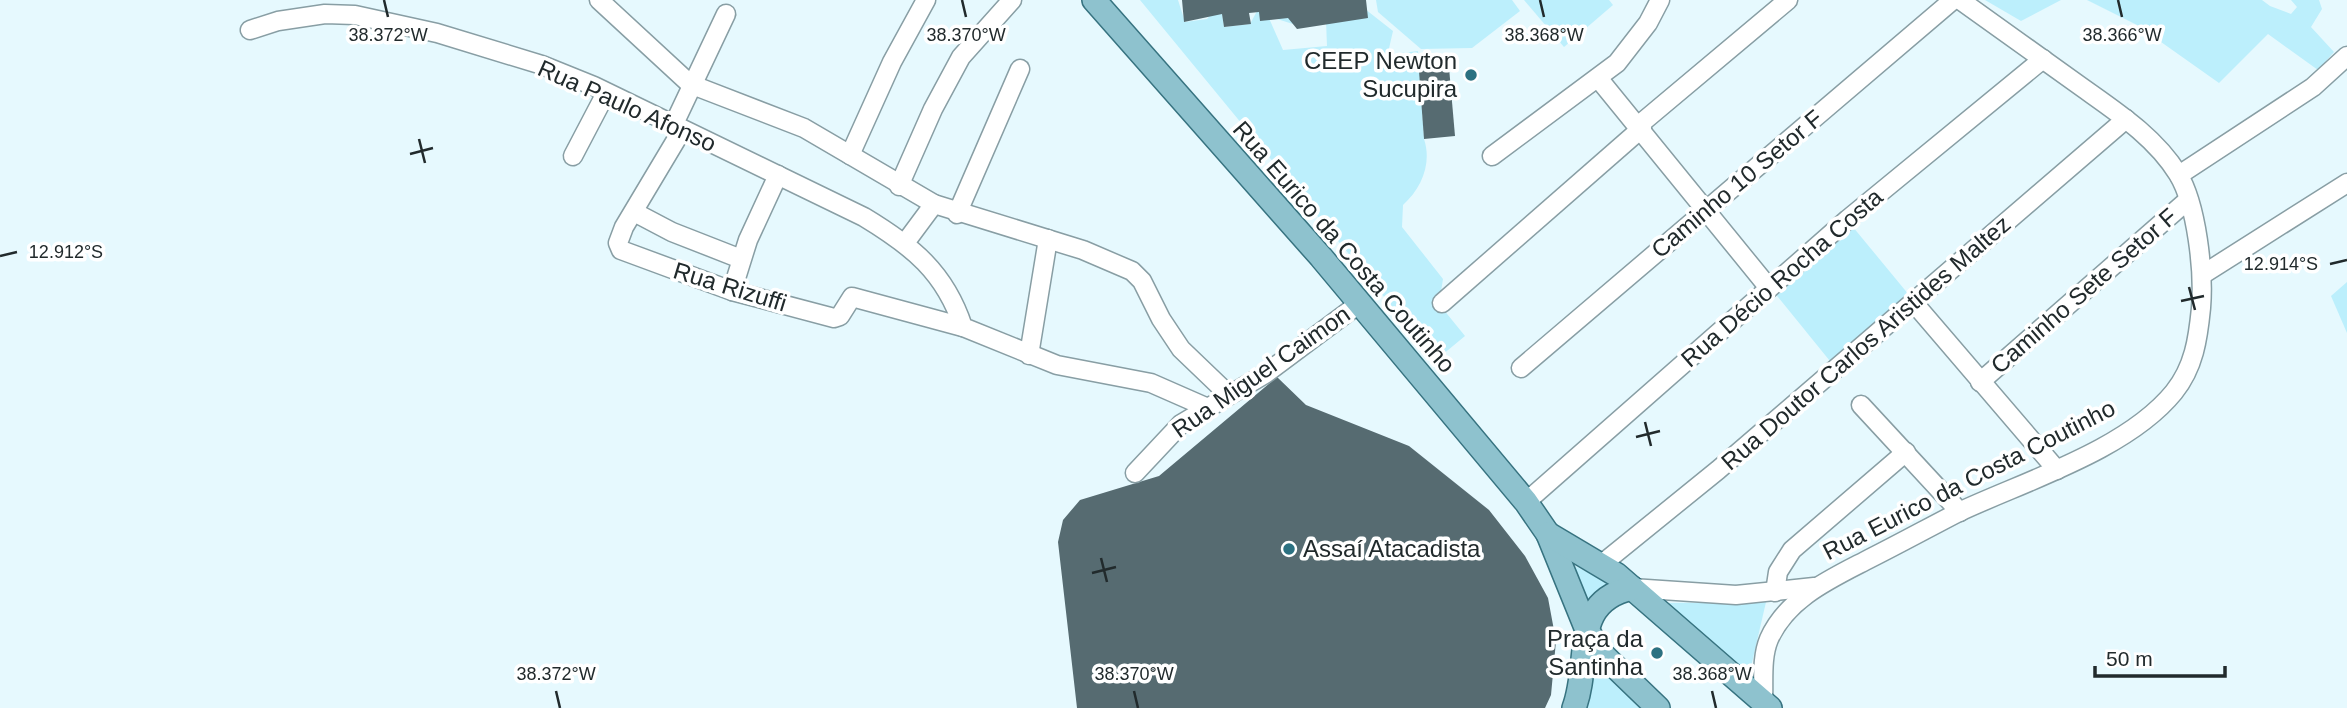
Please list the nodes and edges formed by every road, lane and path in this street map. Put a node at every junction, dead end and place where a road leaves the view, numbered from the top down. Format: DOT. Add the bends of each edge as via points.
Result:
graph roads {
  1 [pos="599,0"];
  2 [pos="926,0"];
  3 [pos="1012,0"];
  4 [pos="1094,0"];
  5 [pos="1660,0"];
  6 [pos="1788,0"];
  7 [pos="1953,0"];
  8 [pos="1960,0"];
  9 [pos="726,14"];
  10 [pos="250,30"];
  11 [pos="2347,56"];
  12 [pos="2042,59"];
  13 [pos="1020,69"];
  14 [pos="1598,78"];
  15 [pos="690,84"];
  16 [pos="606,93"];
  17 [pos="2126,119"];
  18 [pos="1640,126"];
  19 [pos="678,128"];
  20 [pos="850,155"];
  21 [pos="573,156"];
  22 [pos="1492,156"];
  23 [pos="778,175"];
  24 [pos="2179,176"];
  25 [pos="2347,183"];
  26 [pos="899,186"];
  27 [pos="2188,200"];
  28 [pos="934,204"];
  29 [pos="1705,210"];
  30 [pos="634,212"];
  31 [pos="957,214"];
  32 [pos="1048,239"];
  33 [pos="905,243"];
  34 [pos="741,258"];
  35 [pos="2202,275"];
  36 [pos="1769,288"];
  37 [pos="732,292"];
  38 [pos="1360,303"];
  39 [pos="1443,303"];
  40 [pos="1914,303"];
  41 [pos="963,327"];
  42 [pos="1029,355"];
  43 [pos="1521,368"];
  44 [pos="1980,382"];
  45 [pos="1229,395"];
  46 [pos="1861,405"];
  47 [pos="1208,408"];
  48 [pos="1906,452"];
  49 [pos="2057,470"];
  50 [pos="1135,473"];
  51 [pos="1526,502"];
  52 [pos="1960,512"];
  53 [pos="1548,534"];
  54 [pos="1602,564"];
  55 [pos="1814,587"];
  56 [pos="1632,588"];
  57 [pos="1775,592"];
  58 [pos="1587,630"];
  59 [pos="1764,706"];
  60 [pos="1574,708"];
  61 [pos="1658,708"];
  1 -- 15 [label="street"];
  2 -- 20 [label="street"];
  3 -- 26 [label="street" via="961,57"];
  4 -- 38 [label="main road, Rua Eurico da Costa Coutinho"];
  5 -- 14 [label="street" via="1618,63"];
  6 -- 18 [label="street"];
  7 -- 29 [label="street, Caminho 10 Setor F"];
  8 -- 12 [label="street, Rua Eurico da Costa Coutinho"];
  9 -- 15 [label="street, Rua Rizuffi"];
  10 -- 16 [label="street, Rua Paulo Afonso" via="305,16 355,15 437,33 550,68"];
  11 -- 24 [label="street" via="2313,87"];
  12 -- 17 [label="street, Rua Eurico da Costa Coutinho"];
  12 -- 36 [label="street, Rua Décio Rocha Costa"];
  13 -- 31 [label="street"];
  14 -- 18 [label="street"];
  14 -- 22 [label="street"];
  15 -- 19 [label="street, Rua Rizuffi"];
  15 -- 20 [label="street" via="804,128"];
  16 -- 19 [label="street, Rua Paulo Afonso"];
  16 -- 21 [label="street"];
  17 -- 24 [label="street, Rua Eurico da Costa Coutinho"];
  17 -- 40 [label="street, Rua Doutor Carlos Aristides Maltez"];
  18 -- 29 [label="street"];
  18 -- 39 [label="street"];
  19 -- 23 [label="street, Rua Paulo Afonso"];
  19 -- 30 [label="street, Rua Rizuffi"];
  20 -- 26 [label="street"];
  23 -- 33 [label="street, Rua Paulo Afonso" via="864,217"];
  23 -- 34 [label="street"];
  24 -- 27 [label="street, Rua Eurico da Costa Coutinho"];
  25 -- 35 [label="street"];
  26 -- 28 [label="street"];
  27 -- 35 [label="street, Rua Eurico da Costa Coutinho"];
  27 -- 44 [label="street, Caminho Sete Setor F"];
  28 -- 31 [label="street"];
  28 -- 33 [label="street"];
  29 -- 36 [label="street"];
  29 -- 43 [label="street, Caminho 10 Setor F"];
  30 -- 34 [label="street"];
  30 -- 37 [label="street, Rua Rizuffi" via="619,239 621,250"];
  31 -- 32 [label="street"];
  32 -- 42 [label="street"];
  32 -- 45 [label="street" via="1132,271 1181,349"];
  33 -- 41 [label="street, Rua Paulo Afonso" via="947,287"];
  34 -- 37 [label="street"];
  35 -- 49 [label="street, Rua Eurico da Costa Coutinho" via="2198,340 2174,392 2145,421"];
  36 -- 51 [label="street, Rua Décio Rocha Costa"];
  37 -- 41 [label="street, Rua Rizuffi" via="834,318 850,298 857,298"];
  38 -- 45 [label="street, Rua Miguel Caimon" via="1265,374"];
  38 -- 51 [label="main road, Rua Eurico da Costa Coutinho"];
  40 -- 44 [label="street"];
  40 -- 54 [label="street, Rua Doutor Carlos Aristides Maltez"];
  41 -- 42 [label="street"];
  42 -- 47 [label="street" via="1151,383"];
  44 -- 49 [label="street"];
  45 -- 47 [label="street, Rua Miguel Caimon"];
  46 -- 48 [label="street"];
  47 -- 50 [label="street, Rua Miguel Caimon" via="1168,434"];
  48 -- 52 [label="street"];
  48 -- 57 [label="street" via="1792,551 1778,572"];
  49 -- 52 [label="street, Rua Eurico da Costa Coutinho"];
  51 -- 53 [label="main road, Rua Eurico da Costa Coutinho"];
  52 -- 55 [label="street, Rua Eurico da Costa Coutinho"];
  53 -- 54 [label="main road, Rua Eurico da Costa Coutinho"];
  53 -- 58 [label="main road, Rua Eurico da Costa Coutinho"];
  54 -- 56 [label="main road, Rua Eurico da Costa Coutinho"];
  55 -- 57 [label="street, Rua Eurico da Costa Coutinho"];
  55 -- 59 [label="street, Rua Eurico da Costa Coutinho" via="1780,620 1769,640 1764,659"];
  56 -- 57 [label="street, Rua Eurico da Costa Coutinho" via="1736,595"];
  56 -- 58 [label="main road" via="1602,600 1592,612"];
  56 -- 59 [label="main road"];
  58 -- 60 [label="main road"];
  58 -- 61 [label="main road, Rua Eurico da Costa Coutinho" via="1602,654"];
}
